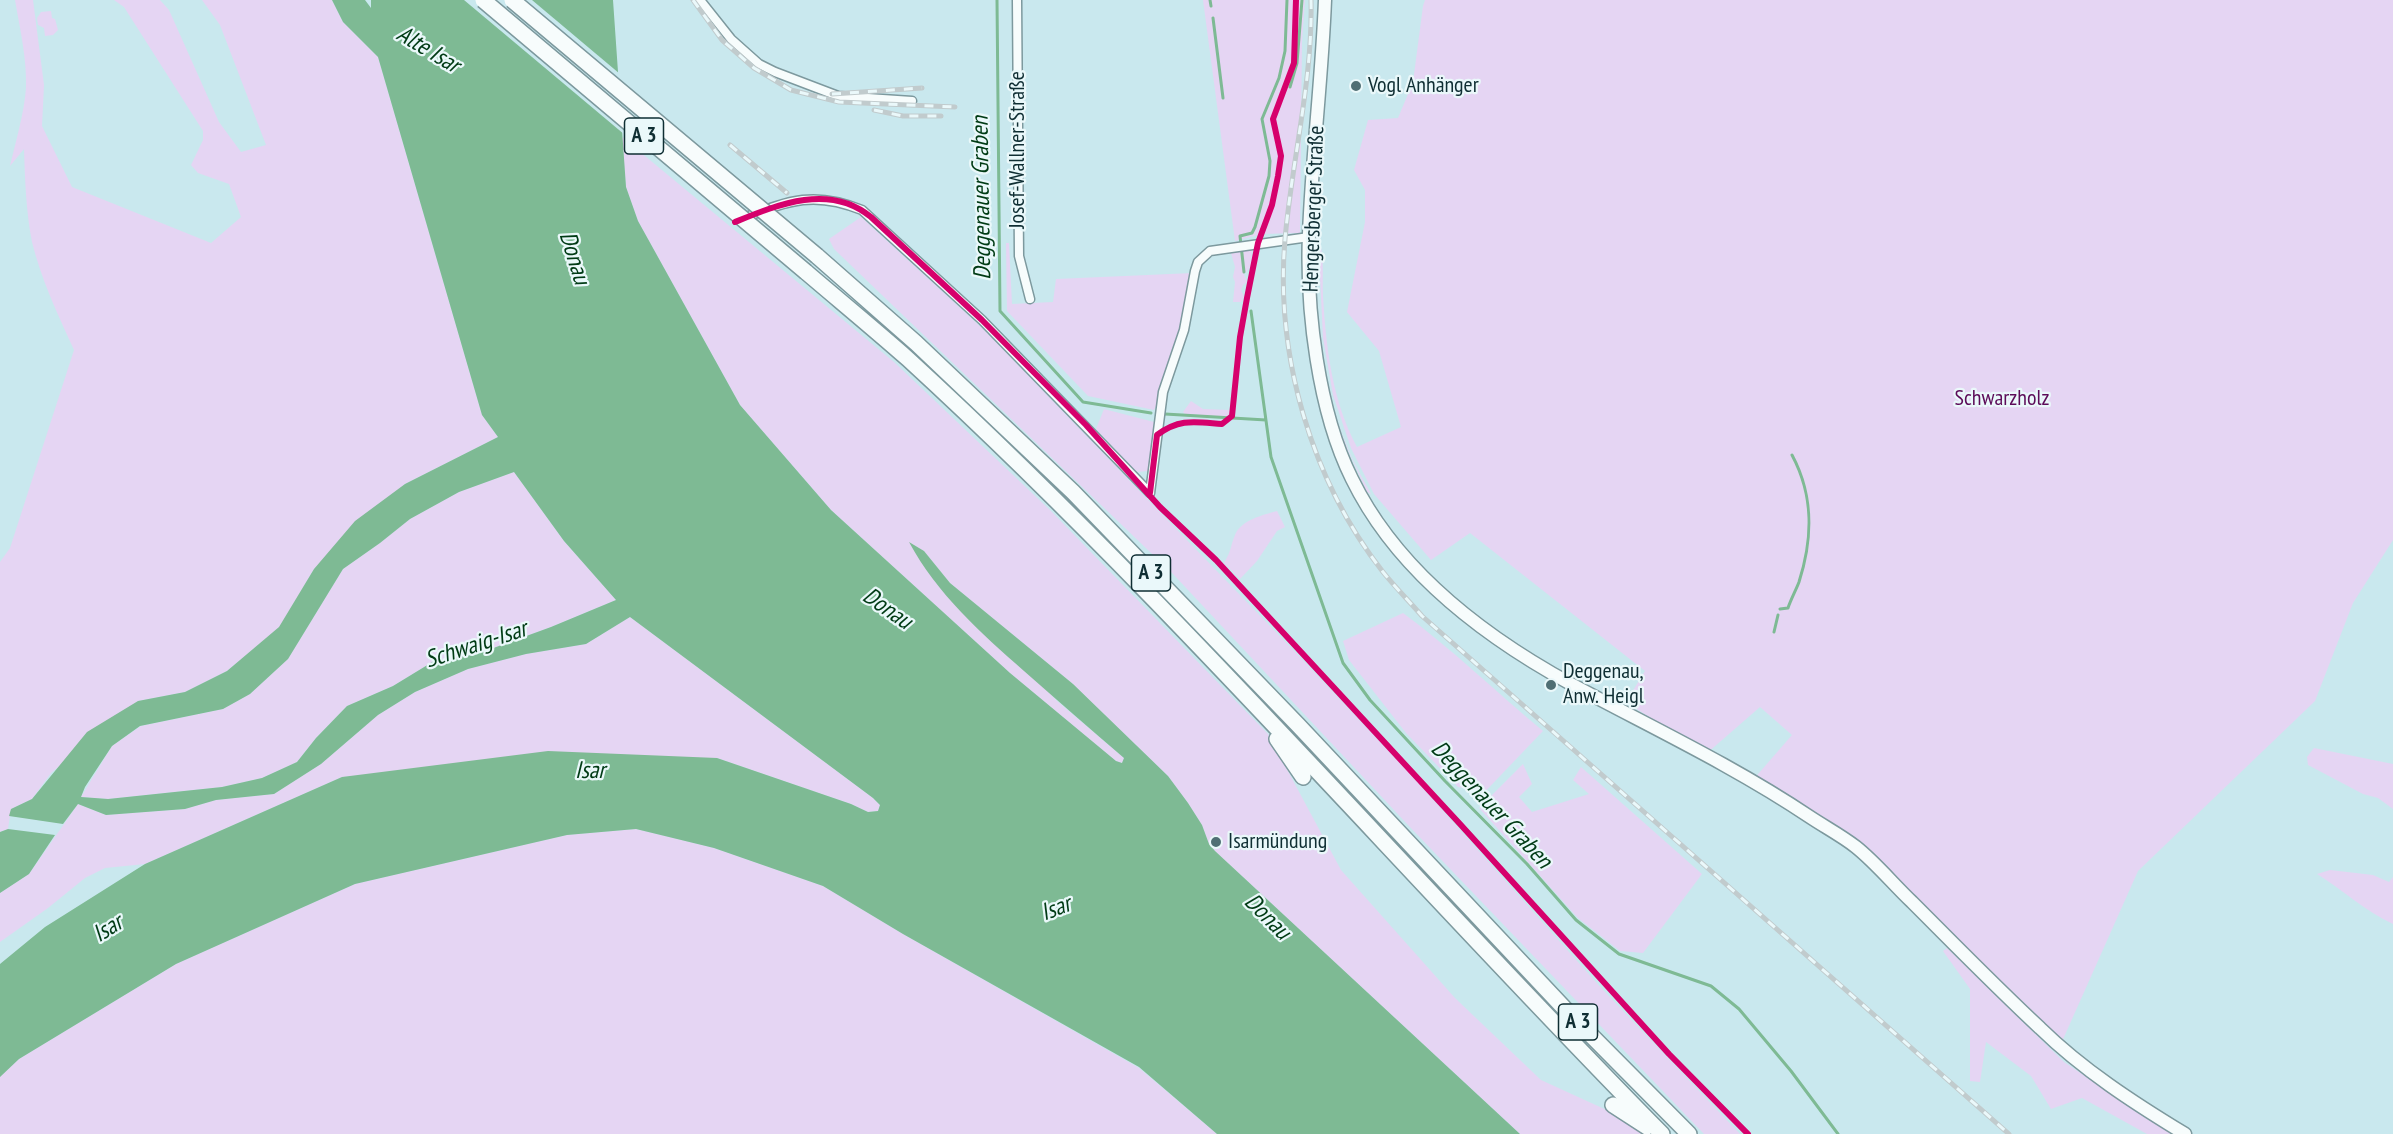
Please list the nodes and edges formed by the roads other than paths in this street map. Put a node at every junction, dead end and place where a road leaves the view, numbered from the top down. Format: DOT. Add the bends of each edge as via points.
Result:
graph roads {
  1 [pos="483,0"];
  2 [pos="512,0"];
  3 [pos="700,0"];
  4 [pos="1017,0"];
  5 [pos="1325,0"];
  6 [pos="912,101"];
  7 [pos="735,222"];
  8 [pos="1309,237"];
  9 [pos="1030,299"];
  10 [pos="1274,725"];
  11 [pos="1303,777"];
  12 [pos="1613,1105"];
  13 [pos="1662,1133"];
  14 [pos="1689,1134"];
  15 [pos="2185,1134"];
  1 -- 10 [label="highway, A 3, bridge" via="907,358 1061,506"];
  2 -- 14 [label="highway, A 3, bridge" via="817,255 1073,492"];
  3 -- 6 [label="street" via="731,39 759,64 775,72 838,96"];
  4 -- 9 [label="street, Josef-Wallner-Straße" via="1019,256"];
  5 -- 8 [label="main road, Hengersberger Straße"];
  7 -- 8 [label="street" via="802,199 841,201 862,210 982,320 1150,493 1163,392 1178,351 1198,262 1210,251"];
  8 -- 15 [label="main road, Hengersberger Straße" via="1313,337 1332,425 1351,477 1373,516 1418,571 1462,613 1518,653 1752,781 1856,847 2067,1053"];
  10 -- 11 [label="highway" via="1278,741"];
  10 -- 13 [label="highway, A 3"];
  12 -- 13 [label="highway"];
}
